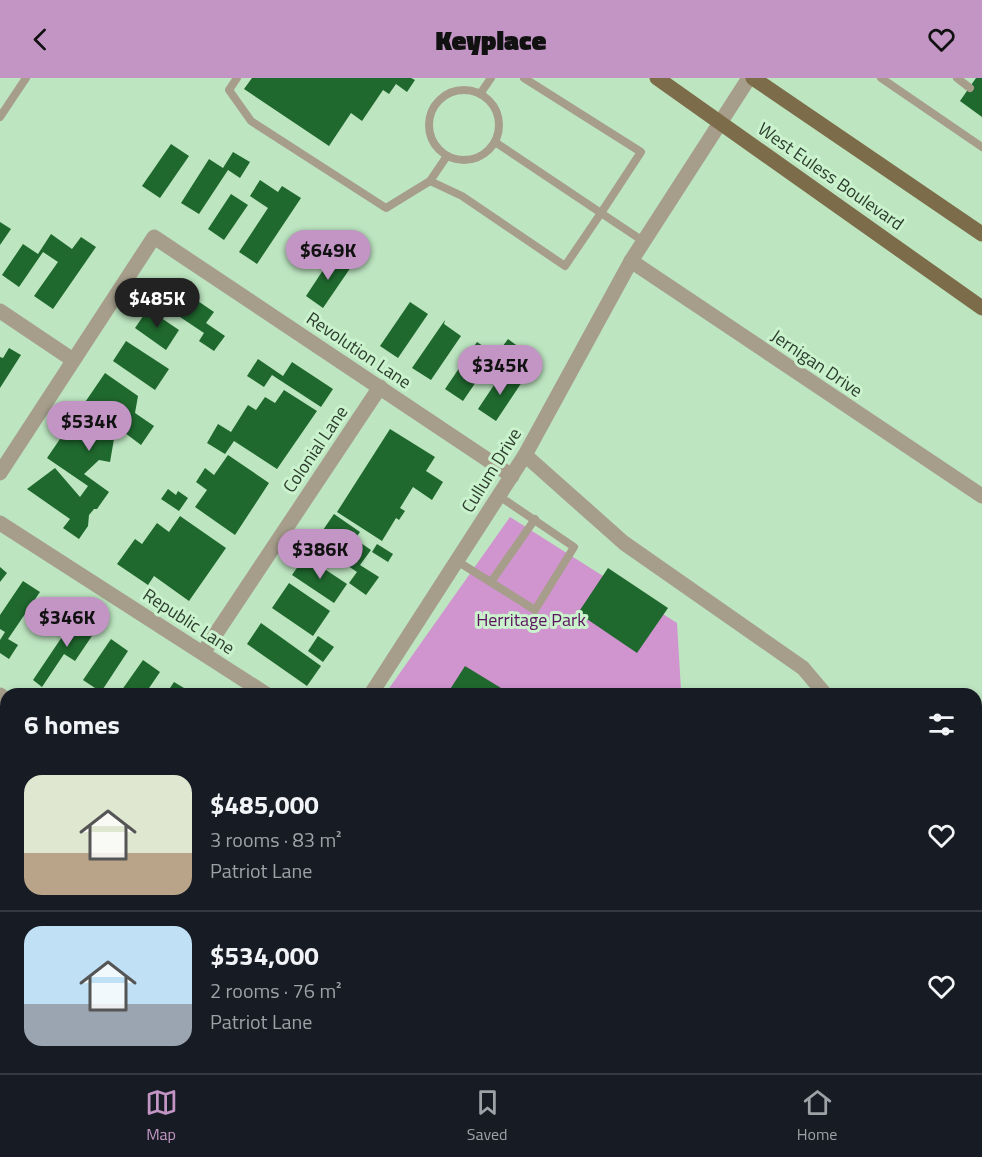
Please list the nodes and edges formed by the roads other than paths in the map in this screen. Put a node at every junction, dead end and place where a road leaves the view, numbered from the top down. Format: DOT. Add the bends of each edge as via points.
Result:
graph roads {
  1 [pos="26,78"];
  2 [pos="237,78"];
  3 [pos="491,78"];
  4 [pos="524,78"];
  5 [pos="657,78"];
  6 [pos="751,78"];
  7 [pos="881,78"];
  8 [pos="957,78"];
  9 [pos="970,88"];
  10 [pos="480,94"];
  11 [pos="0,117"];
  12 [pos="719,121"];
  13 [pos="495,142"];
  14 [pos="982,147"];
  15 [pos="447,156"];
  16 [pos="430,181"];
  17 [pos="601,213"];
  18 [pos="982,234"];
  19 [pos="643,241"];
  20 [pos="631,261"];
  21 [pos="982,308"];
  22 [pos="0,311"];
  23 [pos="73,360"];
  24 [pos="380,387"];
  25 [pos="525,455"];
  26 [pos="0,473"];
  27 [pos="512,476"];
  28 [pos="499,496"];
  29 [pos="982,496"];
  30 [pos="535,519"];
  31 [pos="0,523"];
  32 [pos="457,561"];
  33 [pos="491,582"];
  34 [pos="203,653"];
  35 [pos="257,688"];
  36 [pos="375,688"];
  37 [pos="820,688"];
  1 -- 11 [label="lane"];
  2 -- 16 [label="lane" via="229,90 251,121 386,208"];
  3 -- 10 [label="lane"];
  4 -- 17 [label="lane" via="640,152"];
  5 -- 12 [label="main road, West Euless Boulevard"];
  6 -- 12 [label="street, Cullum Drive"];
  6 -- 18 [label="main road, West Euless Boulevard"];
  7 -- 14 [label="lane"];
  8 -- 9 [label="lane"];
  10 -- 13 [label="lane" via="489,101 499,120"];
  10 -- 15 [label="lane" via="456,91 445,95 430,114 431,138"];
  12 -- 19 [label="street, Cullum Drive"];
  12 -- 21 [label="main road, West Euless Boulevard"];
  13 -- 15 [label="lane" via="479,157 457,160"];
  13 -- 17 [label="lane"];
  15 -- 16 [label="lane"];
  16 -- 17 [label="lane" via="462,196 565,266"];
  17 -- 19 [label="lane"];
  19 -- 20 [label="street, Cullum Drive"];
  20 -- 25 [label="street, Cullum Drive"];
  20 -- 29 [label="street, Jernigan Drive"];
  22 -- 23 [label="street"];
  23 -- 24 [label="street, Revolution Lane" via="154,237"];
  23 -- 26 [label="street"];
  24 -- 27 [label="street, Revolution Lane"];
  24 -- 34 [label="street, Colonial Lane"];
  25 -- 27 [label="street, Cullum Drive"];
  25 -- 37 [label="street" via="624,543 803,668"];
  27 -- 28 [label="street, Cullum Drive"];
  28 -- 30 [label="lane"];
  28 -- 32 [label="street, Cullum Drive"];
  30 -- 33 [label="lane"];
  30 -- 33 [label="lane" via="574,547 535,610"];
  31 -- 34 [label="street, Republic Lane"];
  32 -- 33 [label="lane"];
  32 -- 36 [label="street, Cullum Drive"];
  34 -- 35 [label="street, Republic Lane"];
}
